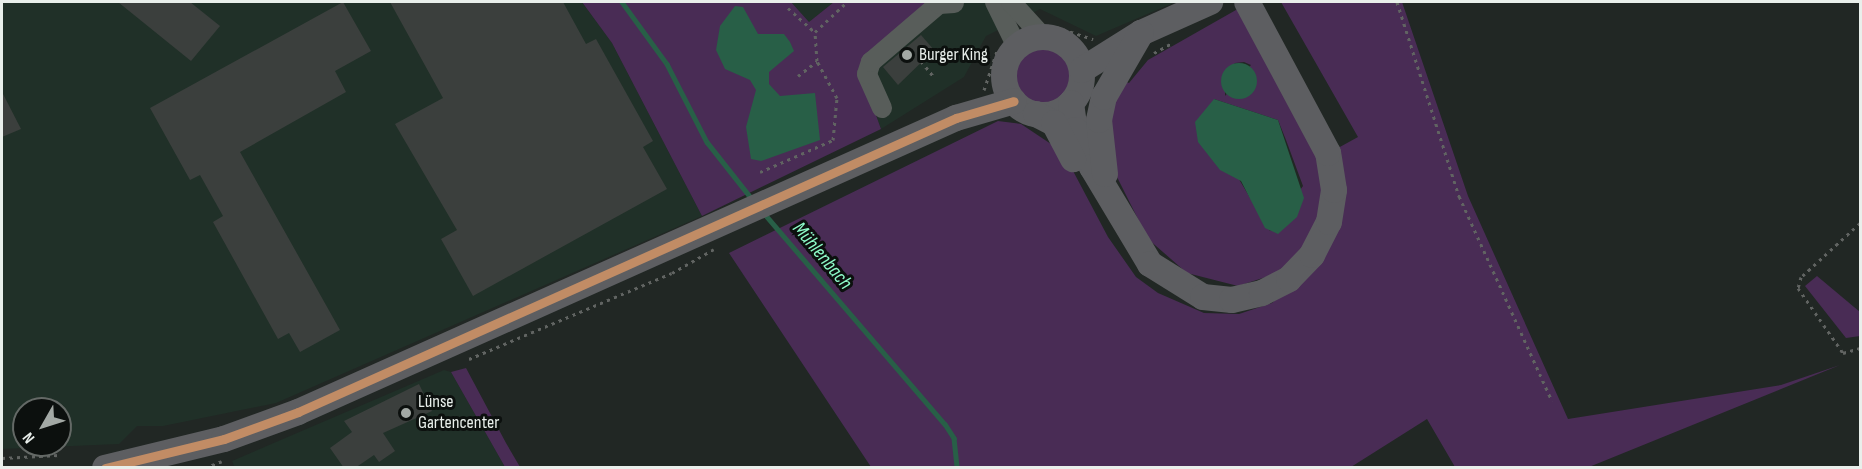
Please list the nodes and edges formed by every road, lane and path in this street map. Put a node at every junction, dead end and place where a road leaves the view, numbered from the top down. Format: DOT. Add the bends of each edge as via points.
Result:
graph roads {
  1 [pos="847,2"];
  2 [pos="995,2"];
  3 [pos="1011,2"];
  4 [pos="1246,2"];
  5 [pos="1397,2"];
  6 [pos="954,3"];
  7 [pos="1208,3"];
  8 [pos="788,9"];
  9 [pos="815,32"];
  10 [pos="1141,33"];
  11 [pos="1043,37"];
  12 [pos="1182,37"];
  13 [pos="1017,47"];
  14 [pos="1147,57"];
  15 [pos="1077,60"];
  16 [pos="817,61"];
  17 [pos="921,61"];
  18 [pos="798,76"];
  19 [pos="933,76"];
  20 [pos="1004,77"];
  21 [pos="1014,102"];
  22 [pos="1071,103"];
  23 [pos="882,108"];
  24 [pos="1036,114"];
  25 [pos="956,118"];
  26 [pos="760,172"];
  27 [pos="1121,223"];
  28 [pos="1860,223"];
  29 [pos="1263,306"];
  30 [pos="1860,348"];
  31 [pos="1552,401"];
  32 [pos="21,457"];
  33 [pos="2,458"];
  34 [pos="105,468"];
  1 -- 9 [label="path"];
  2 -- 13 [label="street"];
  3 -- 11 [label="street" via="1029,27"];
  4 -- 27 [label="main road" via="1328,153 1334,190 1329,222 1312,255 1289,279 1262,293 1232,300 1203,297 1150,264"];
  5 -- 31 [label="path" via="1460,196"];
  6 -- 23 [label="street" via="939,4 871,62 867,74"];
  7 -- 10 [label="main road"];
  8 -- 9 [label="path"];
  9 -- 16 [label="path"];
  10 -- 15 [label="main road"];
  10 -- 27 [label="main road" via="1104,97 1099,120 1101,161"];
  11 -- 13 [label="main road"];
  11 -- 15 [label="main road"];
  12 -- 14 [label="path"];
  13 -- 20 [label="main road"];
  15 -- 22 [label="main road"];
  16 -- 18 [label="path"];
  16 -- 26 [label="path" via="837,98 833,140"];
  17 -- 19 [label="path"];
  20 -- 21 [label="main road"];
  20 -- 25 [label="main road"];
  21 -- 24 [label="main road"];
  21 -- 25 [label="main road"];
  22 -- 24 [label="main road" via="1059,111"];
  22 -- 27 [label="main road" via="1075,130"];
  24 -- 29 [label="main road" via="1054,123 1114,239 1155,287 1206,308"];
  25 -- 34 [label="main road" via="298,412 224,438"];
  28 -- 30 [label="path" via="1801,277 1798,288 1843,353"];
  32 -- 33 [label="path"];
}
